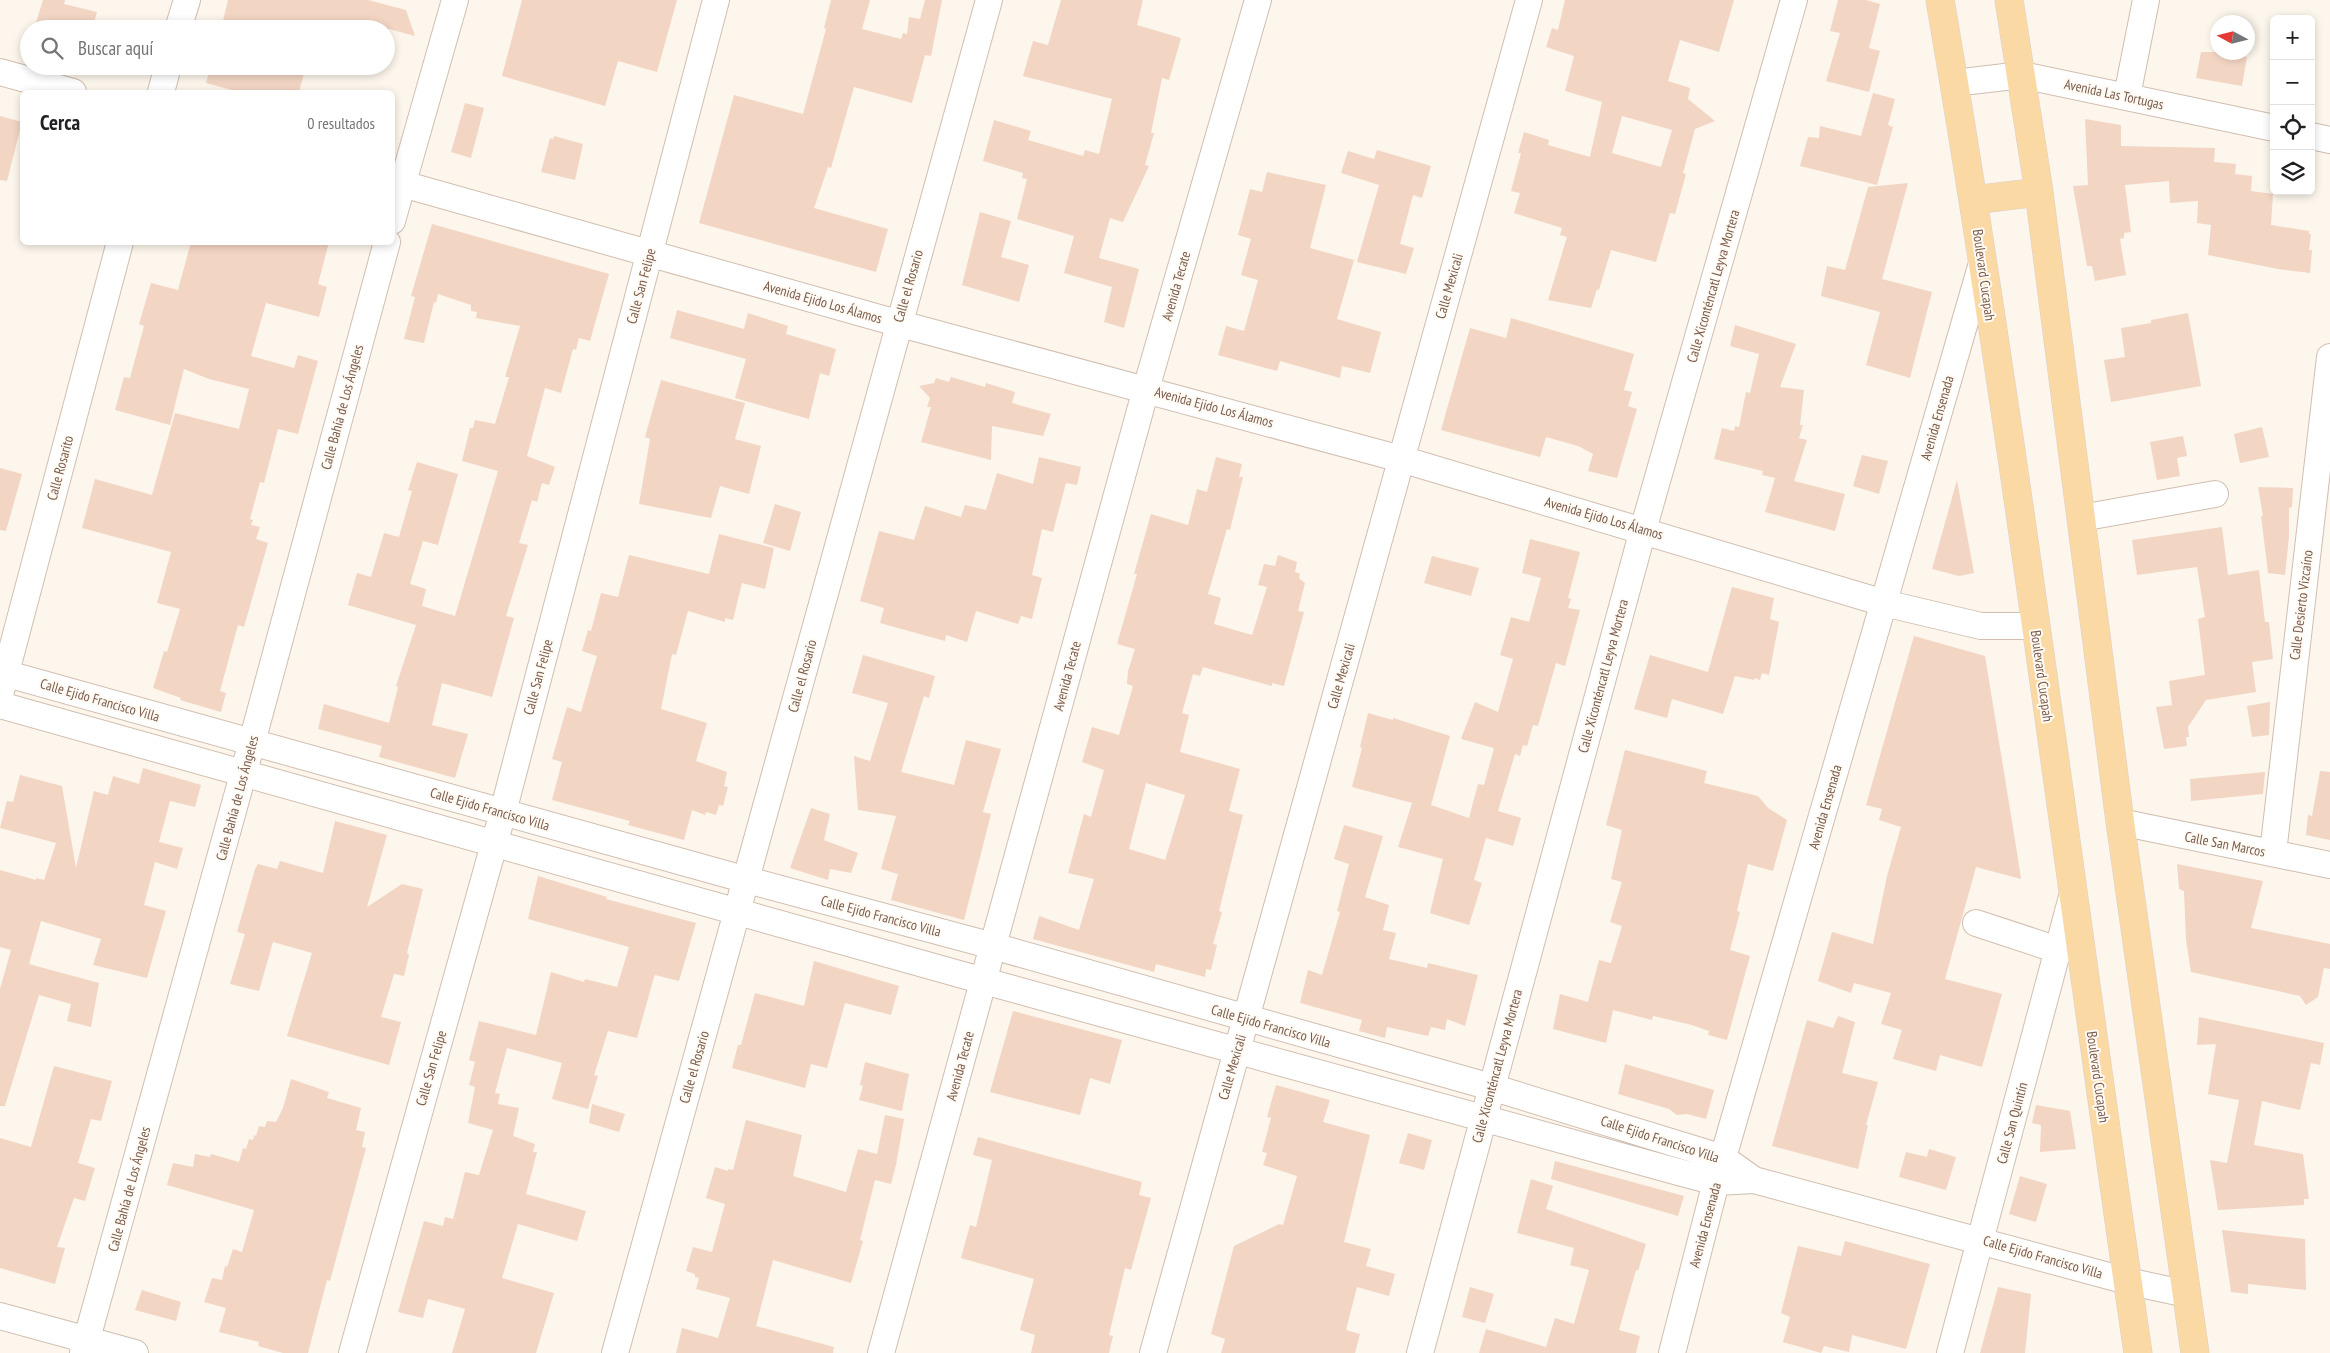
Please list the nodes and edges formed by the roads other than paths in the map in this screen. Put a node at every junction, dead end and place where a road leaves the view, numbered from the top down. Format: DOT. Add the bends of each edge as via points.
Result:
graph roads {
  1 [pos="186,0"];
  2 [pos="455,0"];
  3 [pos="716,0"];
  4 [pos="989,0"];
  5 [pos="1258,0"];
  6 [pos="1529,0"];
  7 [pos="1794,0"];
  8 [pos="1940,0"];
  9 [pos="2009,0"];
  10 [pos="2146,0"];
  11 [pos="180,20"];
  12 [pos="0,72"];
  13 [pos="166,75"];
  14 [pos="2022,75"];
  15 [pos="1954,83"];
  16 [pos="66,90"];
  17 [pos="162,90"];
  18 [pos="2127,96"];
  19 [pos="2270,127"];
  20 [pos="2315,137"];
  21 [pos="2330,140"];
  22 [pos="398,183"];
  23 [pos="2039,192"];
  24 [pos="1973,200"];
  25 [pos="395,202"];
  26 [pos="119,245"];
  27 [pos="386,245"];
  28 [pos="649,253"];
  29 [pos="1982,263"];
  30 [pos="897,323"];
  31 [pos="2330,357"];
  32 [pos="1146,389"];
  33 [pos="1401,459"];
  34 [pos="2215,494"];
  35 [pos="2081,518"];
  36 [pos="1643,530"];
  37 [pos="1884,603"];
  38 [pos="2035,626"];
  39 [pos="2,679"];
  40 [pos="0,705"];
  41 [pos="252,742"];
  42 [pos="244,773"];
  43 [pos="503,812"];
  44 [pos="2120,822"];
  45 [pos="494,843"];
  46 [pos="2273,853"];
  47 [pos="2330,865"];
  48 [pos="747,880"];
  49 [pos="2073,892"];
  50 [pos="738,911"];
  51 [pos="1976,923"];
  52 [pos="993,946"];
  53 [pos="2058,950"];
  54 [pos="984,981"];
  55 [pos="1245,1019"];
  56 [pos="1237,1050"];
  57 [pos="1491,1088"];
  58 [pos="1482,1119"];
  59 [pos="1719,1170"];
  60 [pos="1981,1240"];
  61 [pos="2127,1281"];
  62 [pos="2187,1294"];
  63 [pos="0,1316"];
  64 [pos="85,1346"];
  65 [pos="135,1353"];
  66 [pos="352,1353"];
  67 [pos="615,1353"];
  68 [pos="881,1353"];
  69 [pos="1152,1353"];
  70 [pos="1420,1353"];
  71 [pos="1672,1353"];
  72 [pos="1950,1353"];
  73 [pos="2138,1353"];
  74 [pos="2195,1353"];
  1 -- 11 [label="street"];
  2 -- 22 [label="street"];
  3 -- 28 [label="street, Calle San Felipe"];
  4 -- 30 [label="street, Calle el Rosario"];
  5 -- 32 [label="street, Avenida Tecate"];
  6 -- 33 [label="street, Calle Mexicali"];
  7 -- 36 [label="street, Calle Xiconténcatl Leyva Mortera"];
  8 -- 15 [label="main road, Boulevard Cucapah"];
  9 -- 14 [label="main road"];
  10 -- 18 [label="street"];
  12 -- 16 [label="street"];
  13 -- 17 [label="street"];
  14 -- 15 [label="street, Avenida Las Tortugas"];
  14 -- 18 [label="street, Avenida Las Tortugas"];
  14 -- 23 [label="main road"];
  15 -- 24 [label="main road, Boulevard Cucapah"];
  18 -- 19 [label="street, Avenida Las Tortugas"];
  20 -- 21 [label="street"];
  22 -- 25 [label="street"];
  22 -- 28 [label="street, Avenida Ejido Los Álamos"];
  23 -- 24 [label="main road"];
  23 -- 35 [label="main road"];
  24 -- 29 [label="main road, Boulevard Cucapah"];
  26 -- 39 [label="street, Calle Rosarito"];
  27 -- 41 [label="street, Calle Bahía de Los Ángeles"];
  28 -- 30 [label="street, Avenida Ejido Los Álamos"];
  28 -- 43 [label="street, Calle San Felipe"];
  29 -- 37 [label="street, Avenida Ensenada"];
  29 -- 38 [label="main road, Boulevard Cucapah"];
  30 -- 32 [label="street, Avenida Ejido Los Álamos"];
  30 -- 48 [label="street, Calle el Rosario"];
  31 -- 46 [label="street, Calle Desierto Vizcaíno"];
  32 -- 33 [label="street, Avenida Ejido Los Álamos"];
  32 -- 52 [label="street, Avenida Tecate"];
  33 -- 36 [label="street, Avenida Ejido Los Álamos"];
  33 -- 55 [label="street, Calle Mexicali"];
  34 -- 35 [label="street"];
  35 -- 44 [label="main road"];
  36 -- 37 [label="street, Avenida Ejido Los Álamos"];
  36 -- 57 [label="street, Calle Xiconténcatl Leyva Mortera"];
  37 -- 38 [label="street, Avenida Ejido Los Álamos" via="1980,626"];
  37 -- 59 [label="street, Avenida Ensenada"];
  38 -- 49 [label="main road, Boulevard Cucapah"];
  39 -- 41 [label="street, Calle Ejido Francisco Villa"];
  40 -- 42 [label="street, Calle Ejido Francisco Villa"];
  41 -- 42 [label="street, Calle Bahía de Los Ángeles"];
  41 -- 43 [label="street, Calle Ejido Francisco Villa"];
  42 -- 45 [label="street, Calle Ejido Francisco Villa"];
  42 -- 64 [label="street, Calle Bahía de Los Ángeles"];
  43 -- 45 [label="street, Calle San Felipe"];
  43 -- 48 [label="street, Calle Ejido Francisco Villa"];
  44 -- 46 [label="street, Calle San Marcos"];
  44 -- 62 [label="main road"];
  45 -- 50 [label="street, Calle Ejido Francisco Villa"];
  45 -- 66 [label="street, Calle San Felipe"];
  46 -- 47 [label="street, Calle San Marcos"];
  48 -- 50 [label="street, Calle el Rosario"];
  48 -- 52 [label="street, Calle Ejido Francisco Villa"];
  49 -- 53 [label="street, Calle San Quintín"];
  49 -- 61 [label="main road, Boulevard Cucapah"];
  50 -- 54 [label="street, Calle Ejido Francisco Villa"];
  50 -- 67 [label="street, Calle el Rosario"];
  51 -- 53 [label="street"];
  52 -- 54 [label="street, Avenida Tecate"];
  52 -- 55 [label="street, Calle Ejido Francisco Villa"];
  53 -- 60 [label="street, Calle San Quintín"];
  54 -- 56 [label="street, Calle Ejido Francisco Villa"];
  54 -- 68 [label="street, Avenida Tecate"];
  55 -- 56 [label="street, Calle Mexicali"];
  55 -- 57 [label="street, Calle Ejido Francisco Villa"];
  56 -- 58 [label="street, Calle Ejido Francisco Villa"];
  56 -- 69 [label="street, Calle Mexicali"];
  57 -- 58 [label="street, Calle Xiconténcatl Leyva Mortera"];
  57 -- 59 [label="street, Calle Ejido Francisco Villa"];
  58 -- 59 [label="street, Calle Ejido Francisco Villa"];
  58 -- 70 [label="street, Calle Xiconténcatl Leyva Mortera"];
  59 -- 60 [label="street, Calle Ejido Francisco Villa"];
  59 -- 71 [label="street, Avenida Ensenada"];
  60 -- 61 [label="street, Calle Ejido Francisco Villa"];
  60 -- 72 [label="street, Calle San Quintín"];
  61 -- 62 [label="street, Calle Ejido Francisco Villa"];
  61 -- 73 [label="main road, Boulevard Cucapah"];
  62 -- 74 [label="main road"];
  63 -- 64 [label="street"];
  64 -- 65 [label="street"];
}
